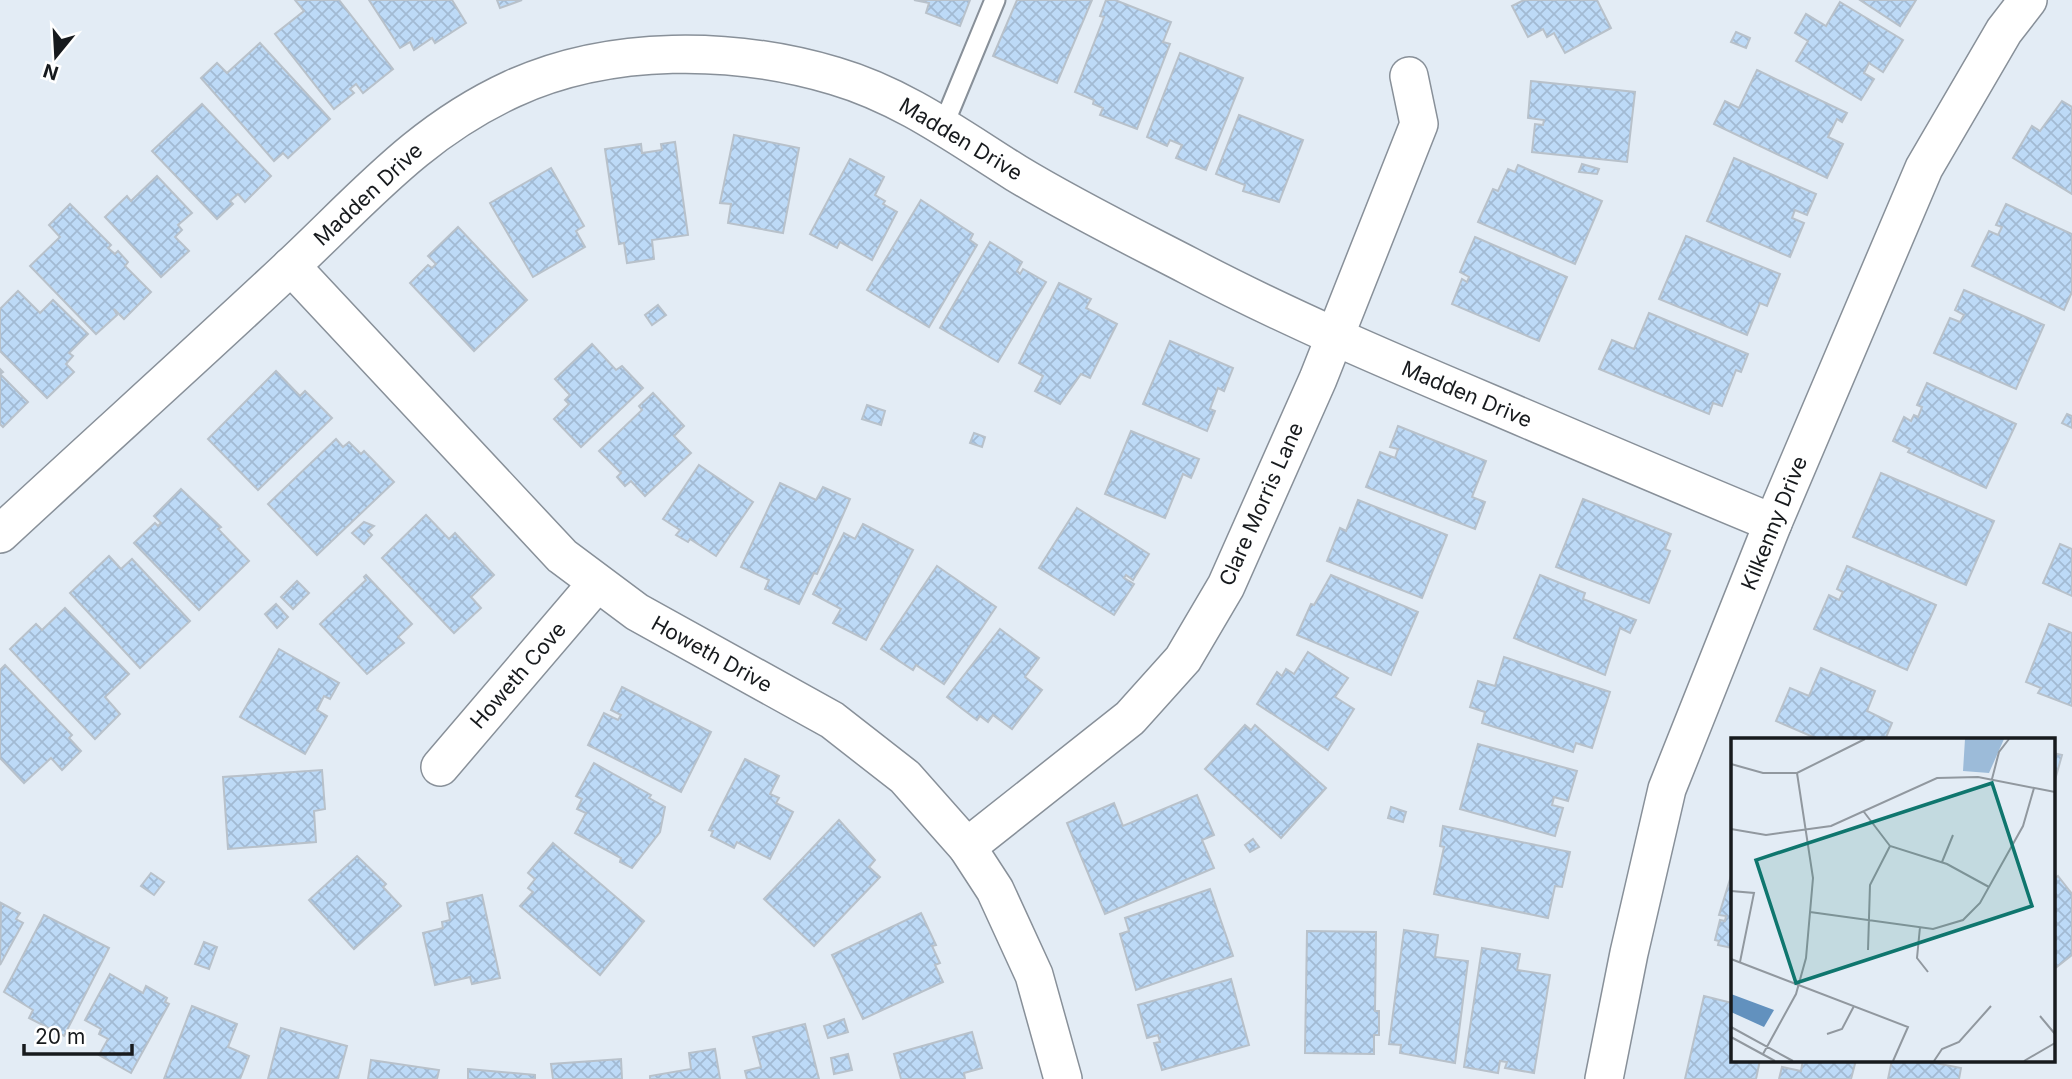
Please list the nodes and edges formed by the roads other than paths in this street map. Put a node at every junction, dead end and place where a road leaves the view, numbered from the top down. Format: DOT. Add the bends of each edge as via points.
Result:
graph roads {
  1 [pos="995,0"];
  2 [pos="2028,0"];
  3 [pos="1409,76"];
  4 [pos="943,126"];
  5 [pos="291,266"];
  6 [pos="1335,337"];
  7 [pos="1773,523"];
  8 [pos="0,534"];
  9 [pos="597,583"];
  10 [pos="440,766"];
  11 [pos="967,847"];
  12 [pos="1063,1079"];
  13 [pos="1604,1079"];
  1 -- 4 [label="lane"];
  2 -- 7 [label="street, Kilkenny Drive" via="2004,31 1924,168"];
  3 -- 6 [label="street, Clare Morris Lane" via="1419,124"];
  4 -- 5 [label="street, Madden Drive" via="910,104 838,76 778,62 710,55 641,57 579,67 516,87 468,111 398,161"];
  4 -- 6 [label="street, Madden Drive" via="1046,189"];
  5 -- 8 [label="street, Madden Drive"];
  5 -- 9 [label="street, Howeth Drive" via="562,556"];
  6 -- 7 [label="street, Madden Drive"];
  6 -- 11 [label="street, Clare Morris Lane" via="1226,586 1183,659 1130,718"];
  7 -- 13 [label="street, Kilkenny Drive" via="1667,789"];
  9 -- 10 [label="street, Howeth Cove"];
  9 -- 11 [label="street, Howeth Drive" via="637,612 832,720 905,777"];
  11 -- 12 [label="street, Howeth Drive" via="995,890 1034,975"];
}
